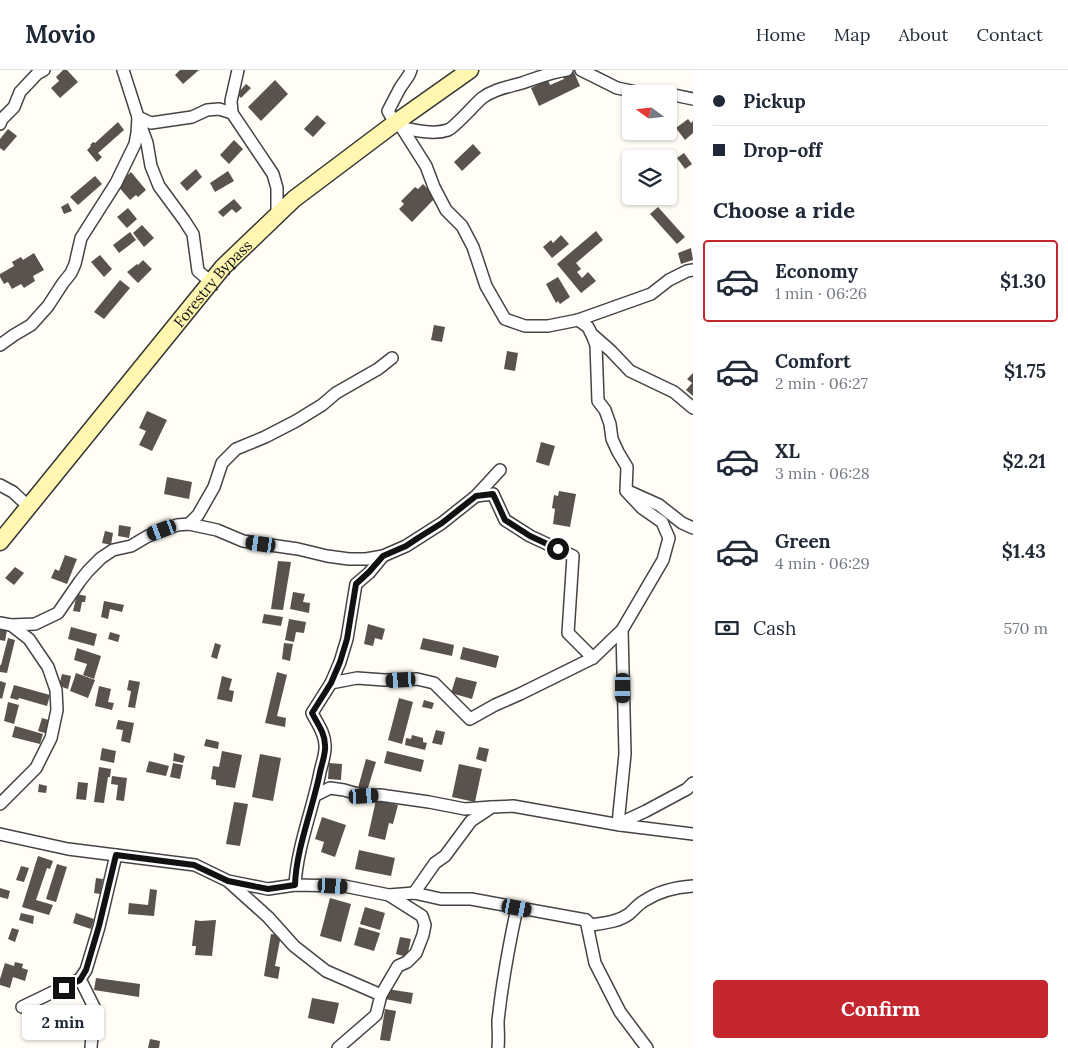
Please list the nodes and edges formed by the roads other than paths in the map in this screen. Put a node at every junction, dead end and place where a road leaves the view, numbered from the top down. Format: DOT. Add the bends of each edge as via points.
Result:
graph roads {
  1 [pos="44,70"];
  2 [pos="123,70"];
  3 [pos="238,70"];
  4 [pos="410,70"];
  5 [pos="470,70"];
  6 [pos="567,70"];
  7 [pos="581,70"];
  8 [pos="622,89"];
  9 [pos="678,96"];
  10 [pos="693,99"];
  11 [pos="232,113"];
  12 [pos="138,117"];
  13 [pos="0,124"];
  14 [pos="398,126"];
  15 [pos="277,215"];
  16 [pos="693,270"];
  17 [pos="211,282"];
  18 [pos="578,320"];
  19 [pos="592,335"];
  20 [pos="0,345"];
  21 [pos="392,358"];
  22 [pos="693,408"];
  23 [pos="500,470"];
  24 [pos="0,485"];
  25 [pos="626,491"];
  26 [pos="476,496"];
  27 [pos="29,507"];
  28 [pos="189,524"];
  29 [pos="693,528"];
  30 [pos="0,542"];
  31 [pos="383,556"];
  32 [pos="5,624"];
  33 [pos="622,630"];
  34 [pos="593,658"];
  35 [pos="331,683"];
  36 [pos="693,783"];
  37 [pos="316,795"];
  38 [pos="0,804"];
  39 [pos="492,807"];
  40 [pos="619,825"];
  41 [pos="0,834"];
  42 [pos="693,834"];
  43 [pos="116,855"];
  44 [pos="228,881"];
  45 [pos="295,885"];
  46 [pos="693,886"];
  47 [pos="414,894"];
  48 [pos="389,896"];
  49 [pos="517,908"];
  50 [pos="586,920"];
  51 [pos="80,980"];
  52 [pos="381,995"];
  53 [pos="22,1007"];
  54 [pos="91,1048"];
  55 [pos="338,1048"];
  56 [pos="498,1048"];
  57 [pos="648,1048"];
  1 -- 13 [label="street" via="20,92 14,107"];
  2 -- 12 [label="street"];
  3 -- 11 [label="street" via="231,101"];
  4 -- 14 [label="street" via="388,111"];
  5 -- 14 [label="street, Forestry Bypass"];
  6 -- 14 [label="street" via="498,89 475,104 449,129 432,132"];
  7 -- 8 [label="street"];
  9 -- 10 [label="street"];
  11 -- 12 [label="street" via="207,110 192,117 151,123"];
  11 -- 15 [label="street" via="273,174 277,188"];
  12 -- 17 [label="street" via="159,186 193,234 198,271"];
  12 -- 20 [label="street" via="135,144 116,183 81,238 71,273 31,326"];
  14 -- 15 [label="street, Forestry Bypass" via="294,199"];
  14 -- 18 [label="street" via="426,166 446,210 462,226 486,286 505,319 525,326 548,326"];
  15 -- 17 [label="street, Forestry Bypass"];
  16 -- 18 [label="street" via="669,280 650,294"];
  17 -- 27 [label="street, Forestry Bypass"];
  18 -- 19 [label="street" via="588,327"];
  19 -- 22 [label="street" via="630,371 674,392"];
  19 -- 25 [label="street" via="598,356 598,400 605,410 612,439 627,467"];
  21 -- 28 [label="street" via="296,421 236,449 222,463 214,487"];
  23 -- 26 [label="street"];
  24 -- 27 [label="street"];
  25 -- 29 [label="street" via="659,505"];
  25 -- 33 [label="street" via="662,522 669,538 663,560"];
  26 -- 31 [label="street" via="413,542"];
  26 -- 34 [label="street" via="493,494 505,520 573,556 568,633"];
  27 -- 30 [label="street, Forestry Bypass"];
  28 -- 31 [label="street" via="217,530 243,541 327,556 366,559"];
  28 -- 32 [label="street" via="176,525 101,558 58,613 36,624"];
  31 -- 35 [label="street" via="356,584 347,639"];
  32 -- 38 [label="street" via="29,639 48,667 56,690 57,710 51,738 36,768"];
  33 -- 34 [label="street"];
  33 -- 40 [label="street" via="625,754"];
  34 -- 35 [label="street" via="470,719 434,682 357,678"];
  35 -- 37 [label="street" via="312,713 326,746"];
  36 -- 40 [label="street"];
  37 -- 39 [label="street" via="330,788 364,796 380,795 465,809"];
  37 -- 45 [label="street"];
  39 -- 40 [label="street" via="513,806"];
  39 -- 47 [label="street" via="470,821"];
  40 -- 42 [label="street"];
  41 -- 43 [label="street" via="68,849"];
  43 -- 44 [label="street" via="194,865"];
  43 -- 51 [label="street" via="99,926"];
  44 -- 45 [label="street" via="268,889"];
  44 -- 52 [label="street" via="294,946 326,971"];
  45 -- 48 [label="street" via="344,886"];
  46 -- 50 [label="street" via="662,891 610,923 591,925"];
  47 -- 48 [label="street"];
  47 -- 49 [label="street"];
  48 -- 52 [label="street" via="422,916 425,925 416,953 398,966"];
  49 -- 50 [label="street"];
  49 -- 56 [label="street" via="506,962"];
  50 -- 57 [label="street" via="595,963 620,1012"];
  51 -- 53 [label="street"];
  51 -- 54 [label="street" via="98,1013"];
  52 -- 55 [label="street" via="376,1015"];
}
